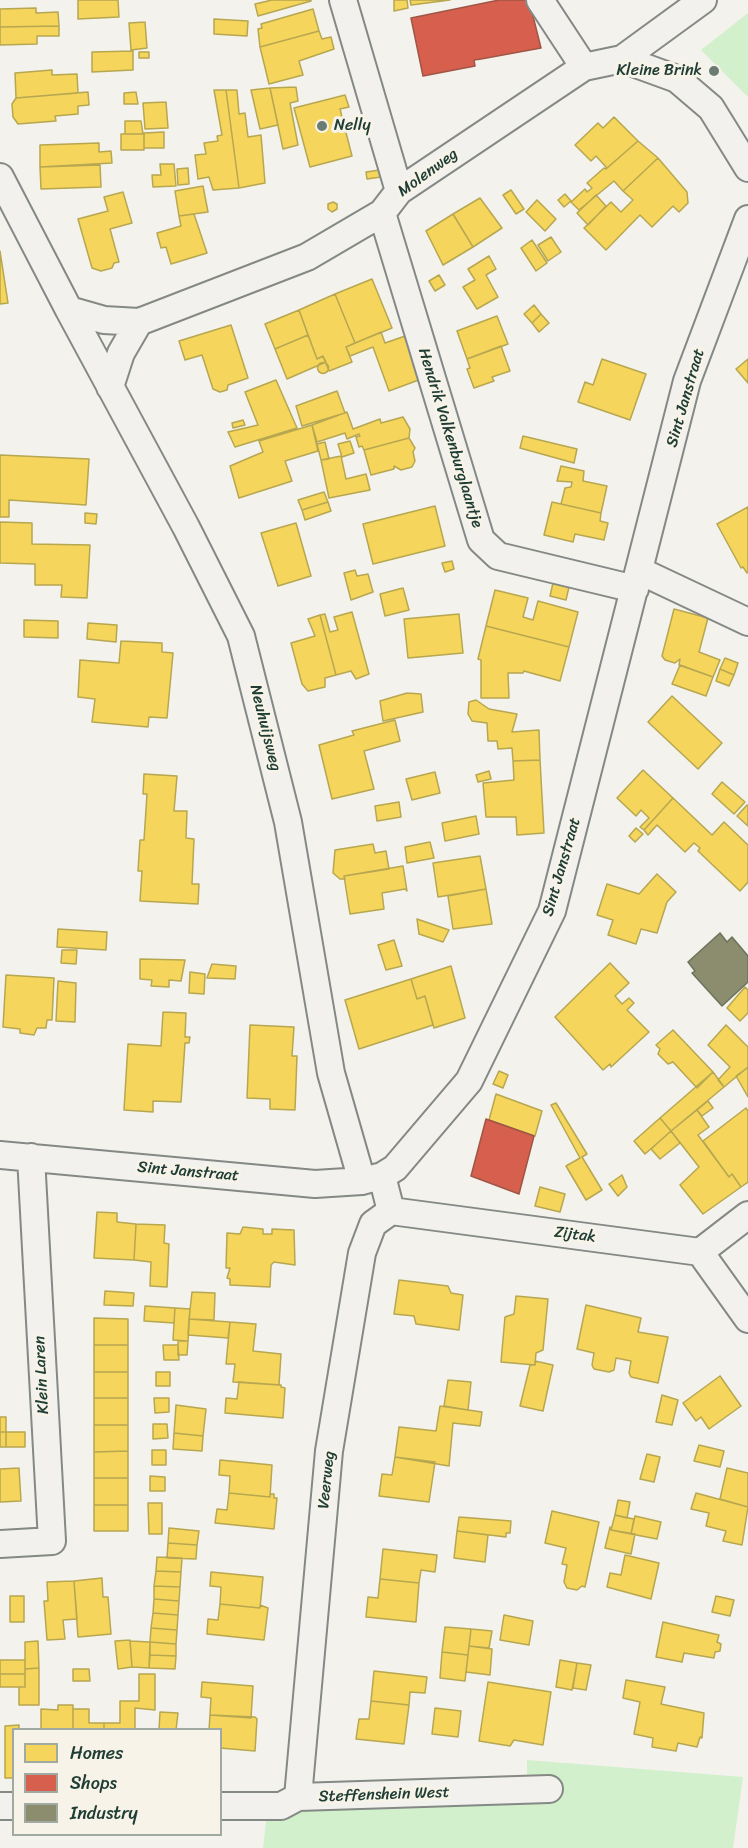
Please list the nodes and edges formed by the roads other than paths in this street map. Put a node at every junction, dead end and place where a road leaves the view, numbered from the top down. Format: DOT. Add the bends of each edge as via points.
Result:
graph roads {
  1 [pos="343,0"];
  2 [pos="540,0"];
  3 [pos="704,0"];
  4 [pos="622,59"];
  5 [pos="584,67"];
  6 [pos="748,168"];
  7 [pos="0,177"];
  8 [pos="399,191"];
  9 [pos="382,213"];
  10 [pos="748,219"];
  11 [pos="69,310"];
  12 [pos="140,322"];
  13 [pos="110,387"];
  14 [pos="638,580"];
  15 [pos="748,622"];
  16 [pos="0,1155"];
  17 [pos="31,1157"];
  18 [pos="372,1179"];
  19 [pos="391,1211"];
  20 [pos="748,1215"];
  21 [pos="700,1252"];
  22 [pos="748,1319"];
  23 [pos="0,1544"];
  24 [pos="549,1790"];
  25 [pos="222,1806"];
  26 [pos="286,1811"];
  1 -- 8 [label="street"];
  2 -- 5 [label="street"];
  3 -- 4 [label="street, Molenweg"];
  4 -- 5 [label="street, Molenweg"];
  4 -- 6 [label="street" via="676,79 711,108"];
  5 -- 8 [label="street, Molenweg"];
  7 -- 11 [label="street"];
  8 -- 9 [label="street, Molenweg"];
  9 -- 12 [label="street, Molenweg" via="307,257"];
  9 -- 14 [label="street, Hendrik Valkenburglaantje" via="481,540 498,556"];
  10 -- 14 [label="street, Sint Janstraat" via="687,381"];
  11 -- 12 [label="street, Molenweg" via="104,320"];
  11 -- 13 [label="street, Neuhuijsweg"];
  12 -- 13 [label="street" via="121,353"];
  13 -- 18 [label="street, Neuhuijsweg" via="241,636 288,822 331,1073"];
  14 -- 15 [label="street, Hendrik Valkenburglaantje"];
  14 -- 18 [label="street, Sint Janstraat" via="552,911 469,1081 394,1167"];
  16 -- 17 [label="street, Sint Janstraat"];
  17 -- 18 [label="street, Sint Janstraat" via="315,1184"];
  17 -- 23 [label="street, Klein Laren" via="52,1541"];
  18 -- 19 [label="street"];
  19 -- 21 [label="street, Zijtak"];
  19 -- 26 [label="street, Veerweg" via="373,1224 362,1253 329,1451"];
  20 -- 21 [label="street"];
  21 -- 22 [label="street"];
  24 -- 26 [label="street, Steffenshein West"];
  25 -- 26 [label="street, Steffenshein West"];
}
